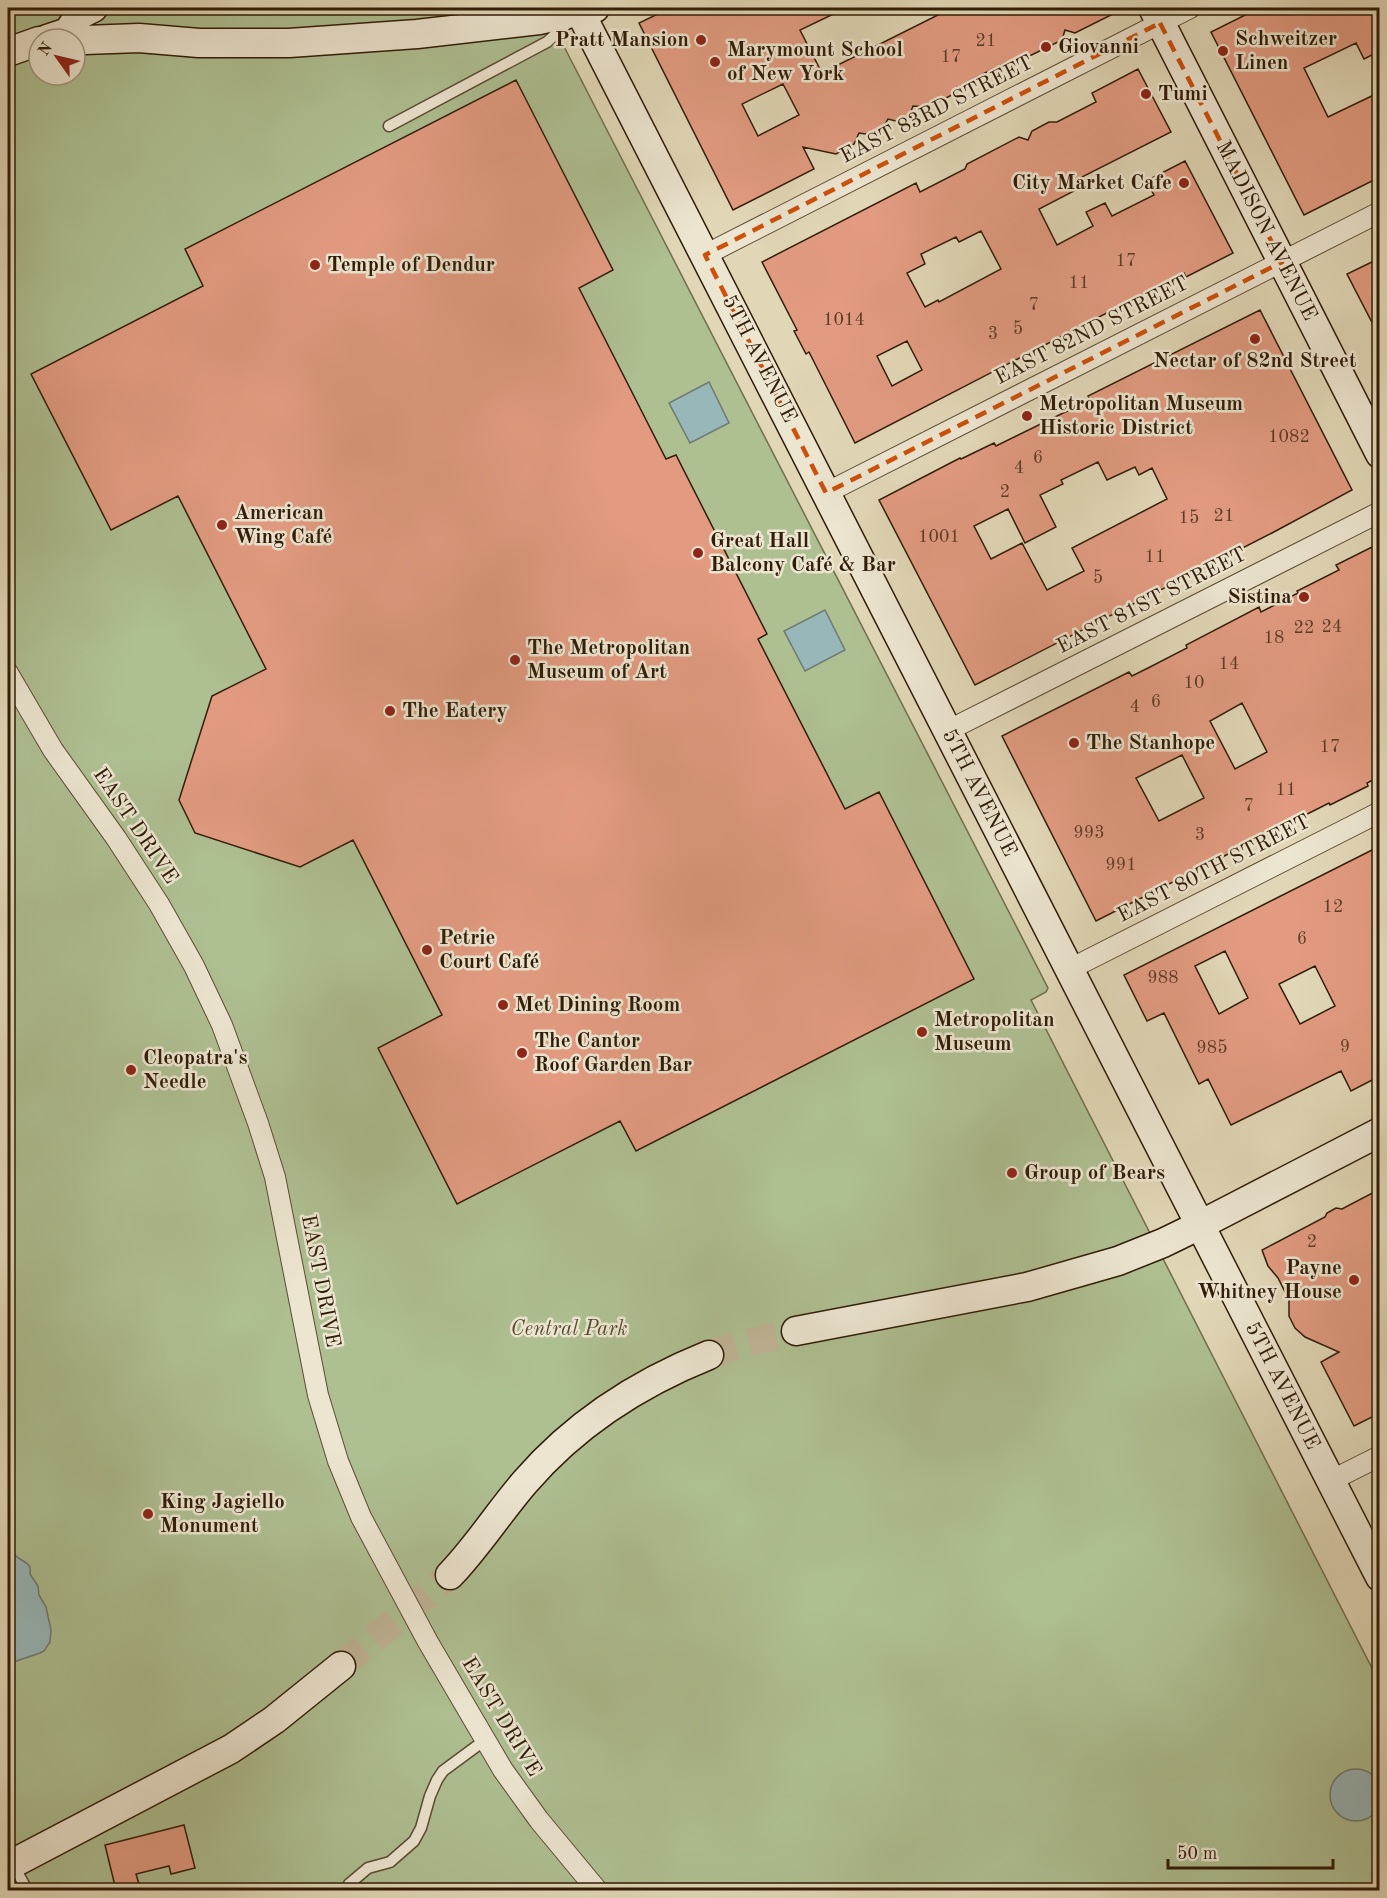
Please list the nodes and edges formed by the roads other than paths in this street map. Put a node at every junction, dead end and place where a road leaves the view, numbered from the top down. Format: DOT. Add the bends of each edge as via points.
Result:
graph roads {
  1 [pos="93,8"];
  2 [pos="1190,8"];
  3 [pos="584,9"];
  4 [pos="1156,15"];
  5 [pos="66,27"];
  6 [pos="87,40"];
  7 [pos="27,46"];
  8 [pos="8,52"];
  9 [pos="389,126"];
  10 [pos="1380,212"];
  11 [pos="705,255"];
  12 [pos="1282,262"];
  13 [pos="1380,454"];
  14 [pos="826,493"];
  15 [pos="1380,512"];
  16 [pos="8,672"];
  17 [pos="947,731"];
  18 [pos="1380,812"];
  19 [pos="1070,969"];
  20 [pos="1380,1132"];
  21 [pos="1200,1225"];
  22 [pos="796,1331"];
  23 [pos="710,1355"];
  24 [pos="1380,1456"];
  25 [pos="1330,1481"];
  26 [pos="450,1575"];
  27 [pos="1380,1578"];
  28 [pos="340,1666"];
  29 [pos="485,1740"];
  30 [pos="10,1865"];
  31 [pos="593,1889"];
  32 [pos="27,1890"];
  33 [pos="347,1890"];
  1 -- 5 [label="main road"];
  2 -- 4 [label="street, EAST 83RD STREET"];
  3 -- 6 [label="main road" via="539,20 289,43"];
  3 -- 9 [label="lane" via="547,42"];
  3 -- 11 [label="main road, 5TH AVENUE"];
  4 -- 11 [label="street, EAST 83RD STREET"];
  4 -- 12 [label="main road, MADISON AVENUE"];
  7 -- 8 [label="main road"];
  10 -- 12 [label="street, EAST 82ND STREET"];
  11 -- 14 [label="main road, 5TH AVENUE"];
  12 -- 13 [label="main road, MADISON AVENUE"];
  12 -- 14 [label="street, EAST 82ND STREET"];
  14 -- 17 [label="main road, 5TH AVENUE"];
  15 -- 17 [label="street, EAST 81ST STREET"];
  16 -- 29 [label="street, EAST DRIVE" via="54,750 159,904 222,1025 275,1177 320,1404 338,1461 374,1545"];
  17 -- 19 [label="main road, 5TH AVENUE"];
  18 -- 19 [label="street, EAST 80TH STREET"];
  19 -- 21 [label="main road, 5TH AVENUE"];
  20 -- 21 [label="main road"];
  21 -- 22 [label="main road" via="1118,1261 1038,1285"];
  21 -- 25 [label="main road, 5TH AVENUE"];
  23 -- 26 [label="main road" via="640,1387 580,1429 526,1480"];
  24 -- 25 [label="street"];
  25 -- 27 [label="main road, 5TH AVENUE"];
  28 -- 30 [label="main road" via="231,1749"];
  29 -- 31 [label="street, EAST DRIVE" via="522,1798"];
  29 -- 33 [label="lane" via="443,1771 414,1841 390,1862 368,1868"];
  30 -- 32 [label="lane"];
}
